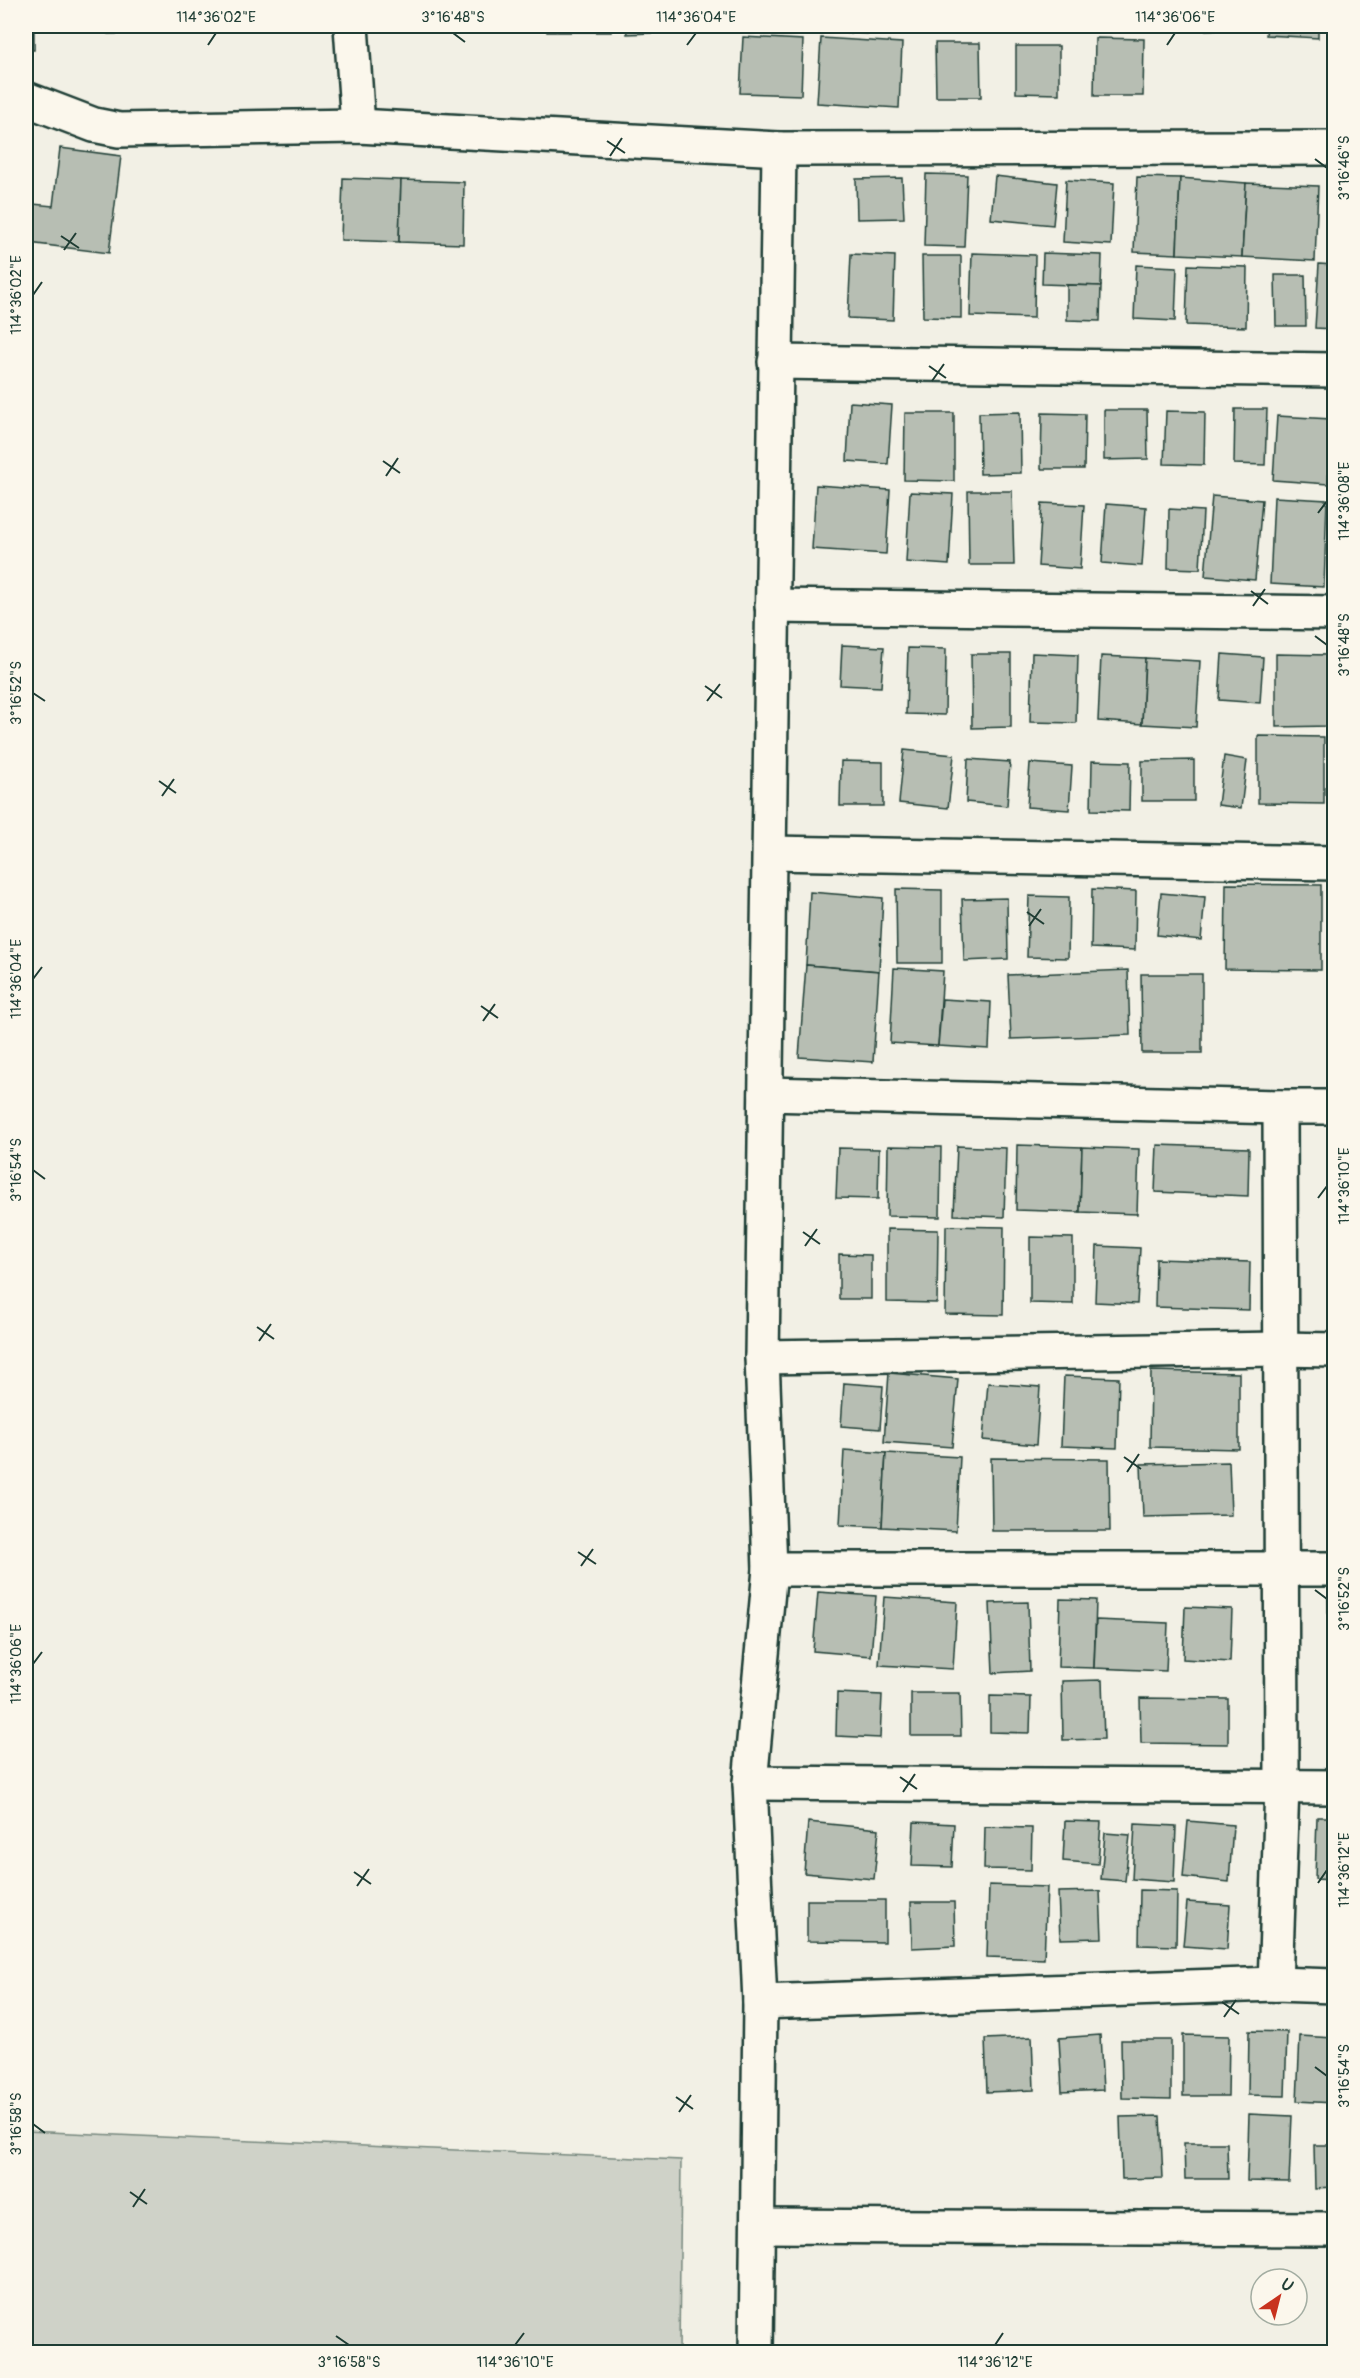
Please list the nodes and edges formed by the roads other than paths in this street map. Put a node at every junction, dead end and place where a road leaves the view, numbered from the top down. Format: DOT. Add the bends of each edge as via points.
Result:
graph roads {
  1 [pos="351,26"];
  2 [pos="26,99"];
  3 [pos="358,126"];
  4 [pos="1335,148"];
  5 [pos="779,149"];
  6 [pos="775,362"];
  7 [pos="1335,370"];
  8 [pos="772,606"];
  9 [pos="1335,613"];
  10 [pos="770,853"];
  11 [pos="1335,863"];
  12 [pos="766,1094"];
  13 [pos="1280,1107"];
  14 [pos="1335,1107"];
  15 [pos="1280,1349"];
  16 [pos="1335,1350"];
  17 [pos="762,1357"];
  18 [pos="770,1569"];
  19 [pos="1280,1569"];
  20 [pos="1335,1569"];
  21 [pos="750,1783"];
  22 [pos="1282,1787"];
  23 [pos="1335,1787"];
  24 [pos="1275,1984"];
  25 [pos="1335,1986"];
  26 [pos="760,2002"];
  27 [pos="758,2226"];
  28 [pos="1335,2229"];
  29 [pos="756,2352"];
  1 -- 3 [label="street"];
  2 -- 3 [label="street" via="94,125 119,130"];
  3 -- 5 [label="street"];
  4 -- 5 [label="street"];
  5 -- 6 [label="street"];
  6 -- 7 [label="street"];
  6 -- 8 [label="street"];
  8 -- 9 [label="street"];
  8 -- 10 [label="street"];
  10 -- 11 [label="street"];
  10 -- 12 [label="street"];
  12 -- 13 [label="street"];
  12 -- 17 [label="street"];
  13 -- 14 [label="street"];
  13 -- 15 [label="street"];
  15 -- 16 [label="street"];
  15 -- 17 [label="street"];
  15 -- 19 [label="street"];
  17 -- 18 [label="street"];
  18 -- 19 [label="street"];
  18 -- 21 [label="street"];
  19 -- 20 [label="street"];
  19 -- 22 [label="street"];
  21 -- 22 [label="street"];
  21 -- 26 [label="street"];
  22 -- 23 [label="street"];
  22 -- 24 [label="street"];
  24 -- 25 [label="street"];
  24 -- 26 [label="street"];
  26 -- 27 [label="street"];
  27 -- 28 [label="street"];
  27 -- 29 [label="street"];
}
